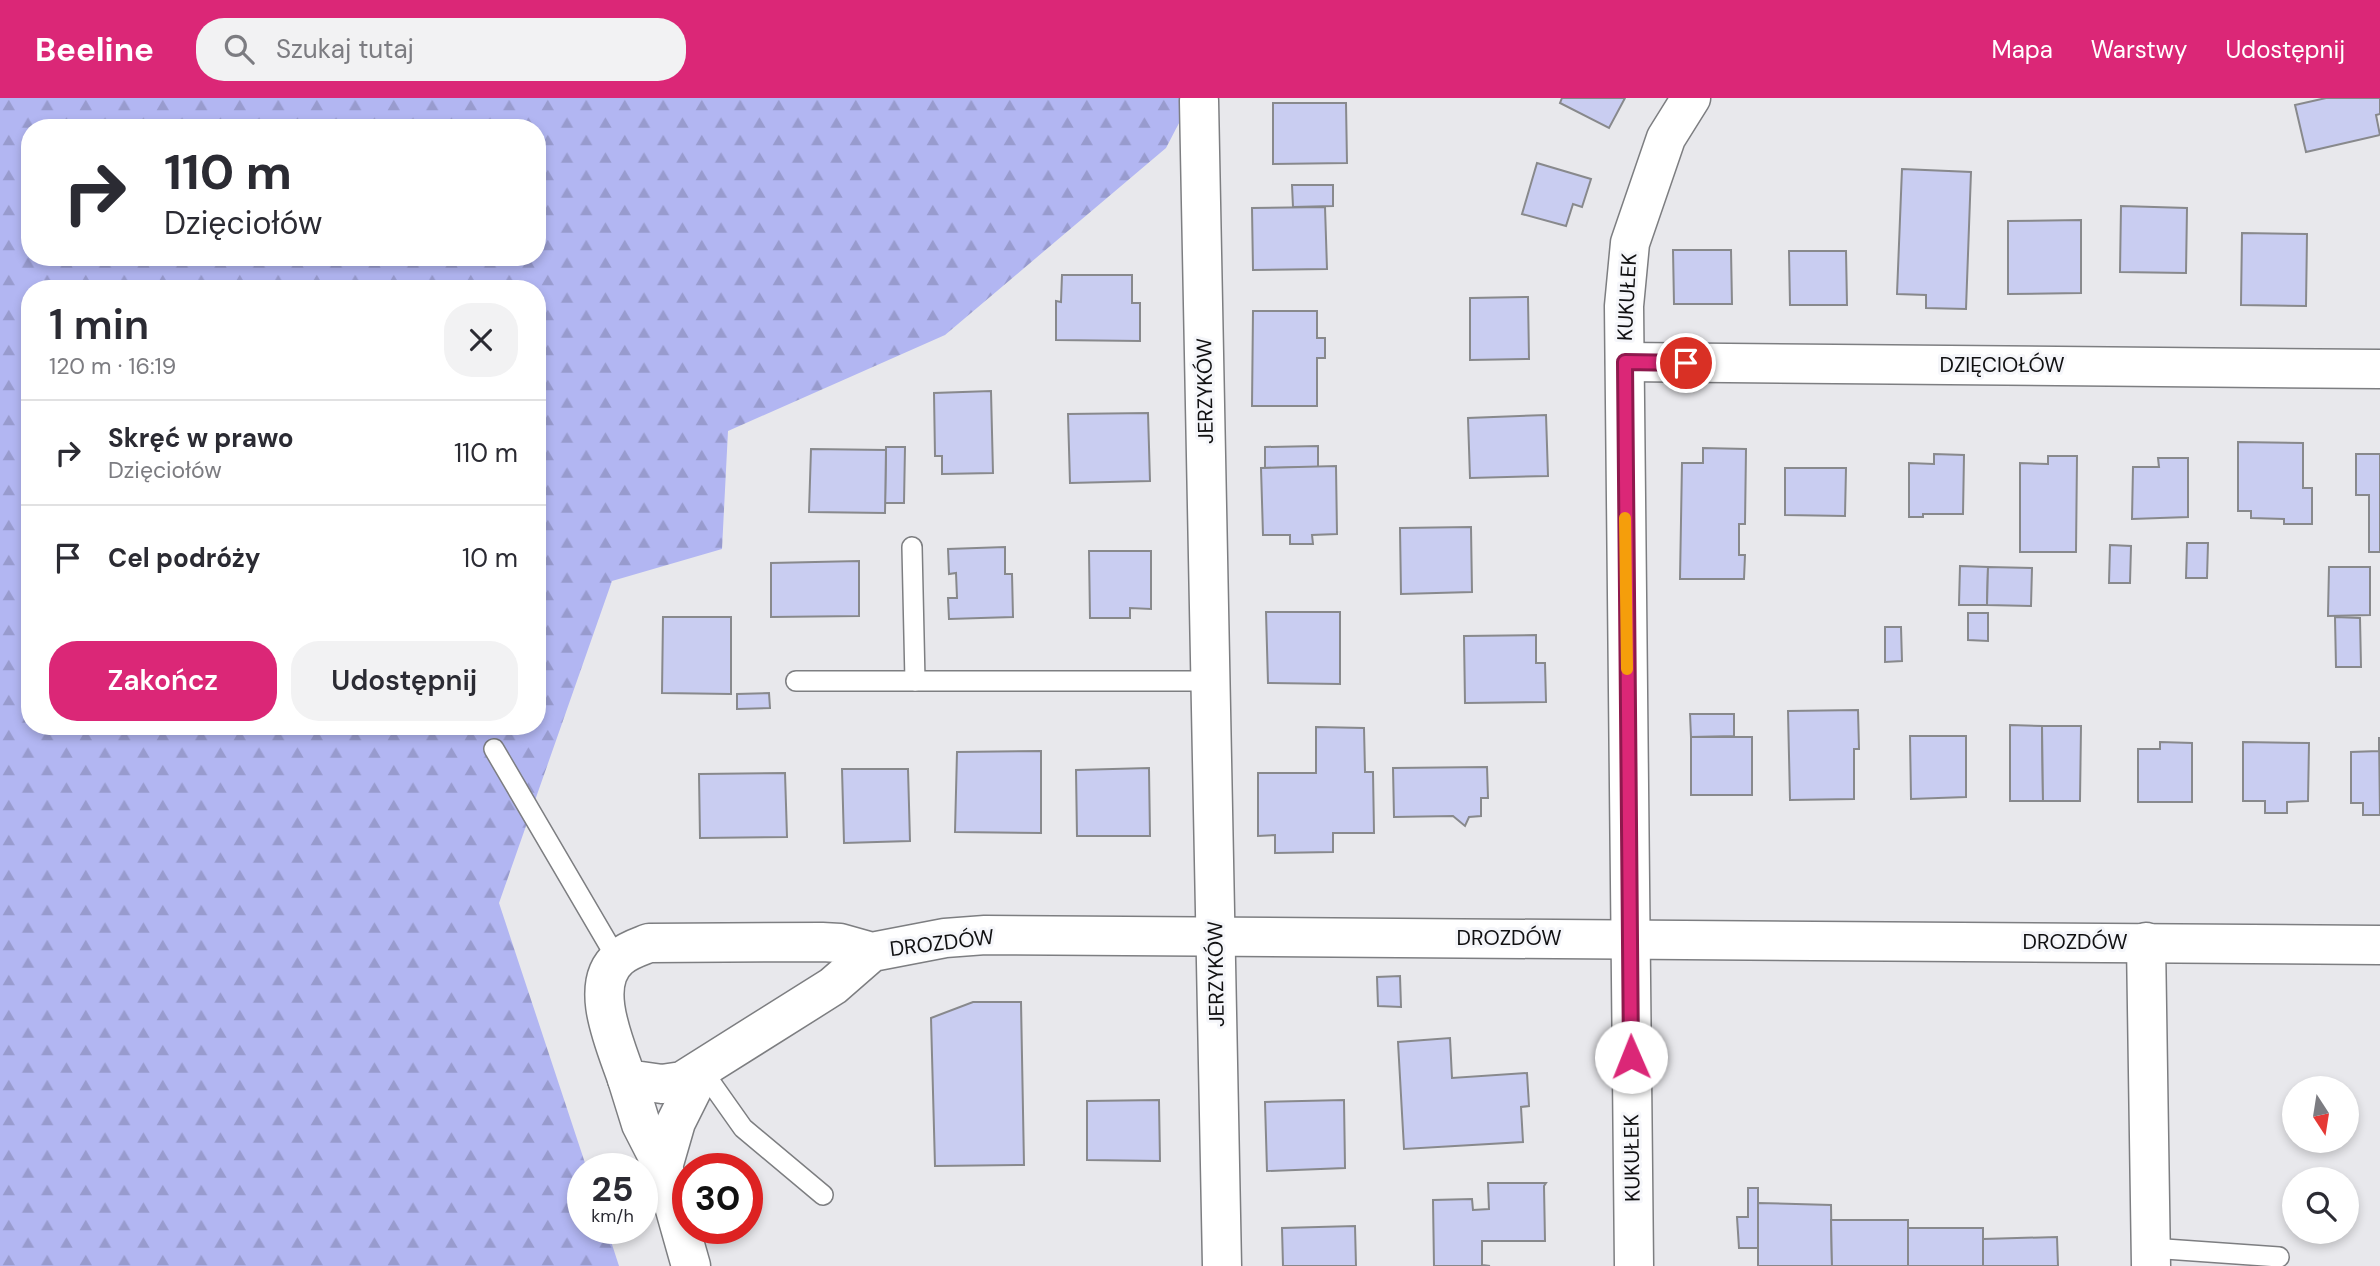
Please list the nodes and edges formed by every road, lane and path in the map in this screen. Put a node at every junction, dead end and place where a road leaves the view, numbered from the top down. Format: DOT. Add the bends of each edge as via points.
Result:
graph roads {
  1 [pos="1691,98"];
  2 [pos="1199,101"];
  3 [pos="1625,362"];
  4 [pos="2380,369"];
  5 [pos="912,547"];
  6 [pos="796,681"];
  7 [pos="915,681"];
  8 [pos="1210,681"];
  9 [pos="494,749"];
  10 [pos="1214,936"];
  11 [pos="1630,938"];
  12 [pos="2146,942"];
  13 [pos="2380,945"];
  14 [pos="872,952"];
  15 [pos="617,959"];
  16 [pos="702,1070"];
  17 [pos="627,1079"];
  18 [pos="663,1167"];
  19 [pos="823,1195"];
  20 [pos="2151,1257"];
  21 [pos="2279,1257"];
  22 [pos="691,1266"];
  23 [pos="1222,1266"];
  24 [pos="1634,1266"];
  1 -- 3 [label="street, KUKUŁEK" via="1667,138 1630,243"];
  2 -- 8 [label="street, JERZYKÓW"];
  3 -- 4 [label="street, DZIĘCIOŁÓW"];
  3 -- 11 [label="street, KUKUŁEK"];
  5 -- 7 [label="lane"];
  6 -- 7 [label="lane"];
  7 -- 8 [label="lane"];
  8 -- 10 [label="street, JERZYKÓW"];
  9 -- 15 [label="lane"];
  10 -- 11 [label="street, DROZDÓW"];
  10 -- 14 [label="street, DROZDÓW" via="975,935"];
  10 -- 23 [label="street, JERZYKÓW"];
  11 -- 12 [label="street, DROZDÓW"];
  11 -- 24 [label="street, KUKUŁEK"];
  12 -- 13 [label="street, DROZDÓW"];
  12 -- 20 [label="street, DROZDÓW"];
  14 -- 15 [label="street, DROZDÓW" via="822,942 649,943"];
  14 -- 16 [label="street, DROZDÓW" via="833,986"];
  15 -- 17 [label="street" via="604,984 606,1011"];
  16 -- 17 [label="street, DROZDÓW" via="682,1081 662,1084"];
  16 -- 18 [label="street" via="676,1122"];
  16 -- 19 [label="lane" via="743,1128"];
  17 -- 18 [label="street" via="641,1124"];
  18 -- 22 [label="street"];
  20 -- 21 [label="lane"];
}
